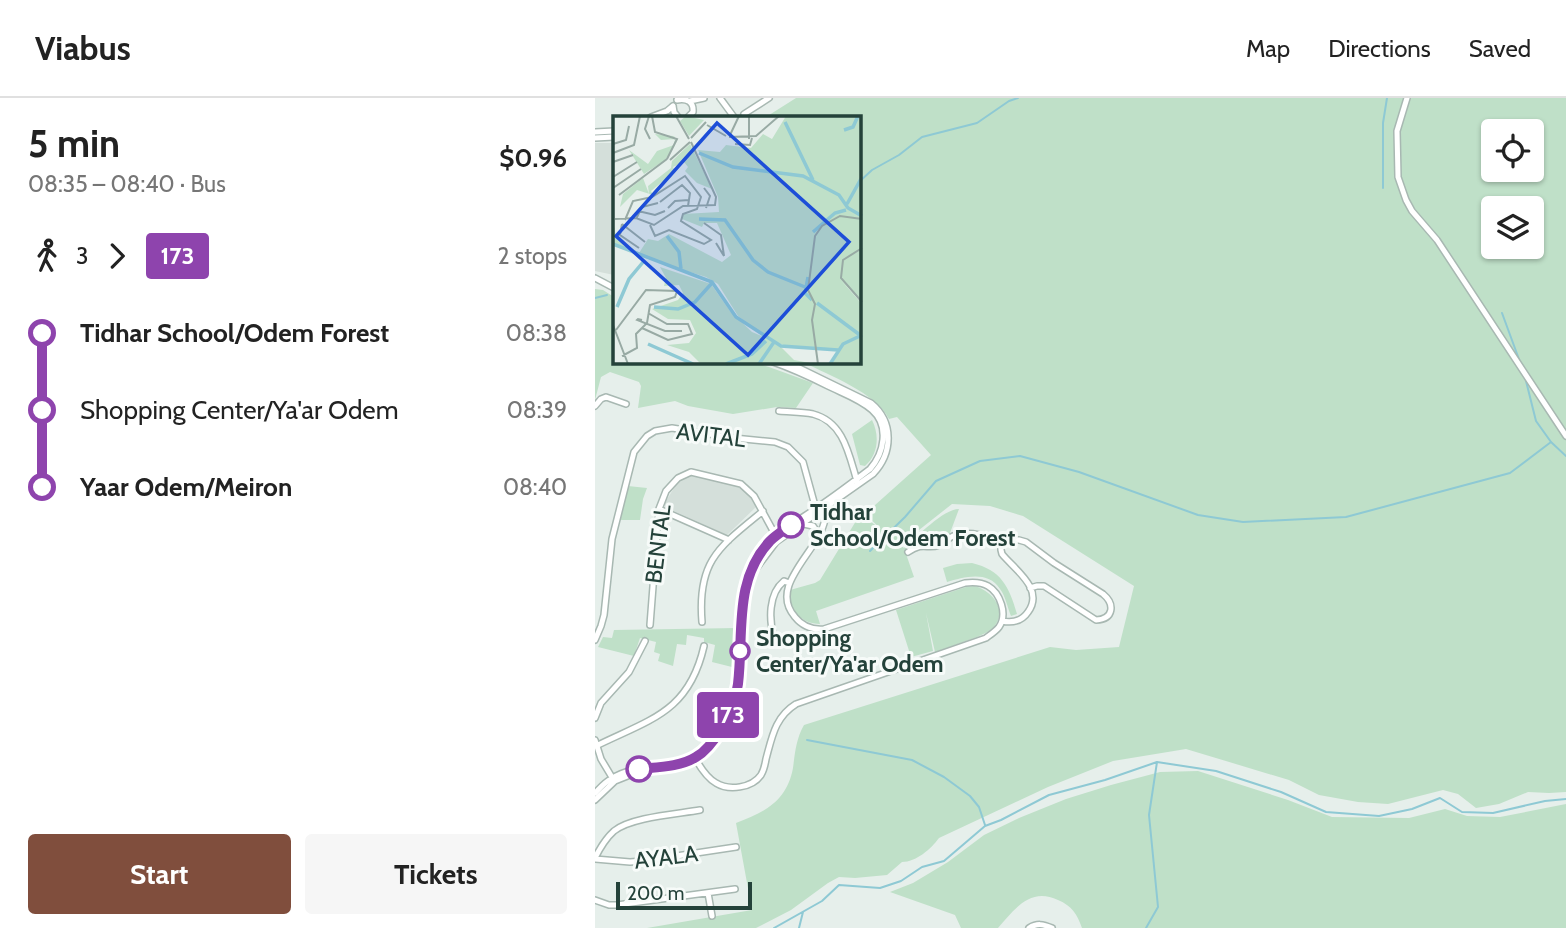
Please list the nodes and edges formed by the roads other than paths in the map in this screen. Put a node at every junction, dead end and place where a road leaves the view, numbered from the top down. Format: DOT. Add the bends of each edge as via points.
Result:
graph roads {
  1 [pos="720,98"];
  2 [pos="769,98"];
  3 [pos="1407,98"];
  4 [pos="688,99"];
  5 [pos="703,99"];
  6 [pos="676,101"];
  7 [pos="759,101"];
  8 [pos="691,114"];
  9 [pos="744,114"];
  10 [pos="654,116"];
  11 [pos="733,116"];
  12 [pos="613,131"];
  13 [pos="595,132"];
  14 [pos="613,137"];
  15 [pos="595,138"];
  16 [pos="595,276"];
  17 [pos="613,285"];
  18 [pos="779,364"];
  19 [pos="791,364"];
  20 [pos="626,404"];
  21 [pos="595,407"];
  22 [pos="779,411"];
  23 [pos="1566,436"];
  24 [pos="857,482"];
  25 [pos="659,509"];
  26 [pos="762,511"];
  27 [pos="817,511"];
  28 [pos="801,525"];
  29 [pos="777,538"];
  30 [pos="817,539"];
  31 [pos="729,540"];
  32 [pos="1002,544"];
  33 [pos="908,552"];
  34 [pos="789,583"];
  35 [pos="1030,588"];
  36 [pos="1002,621"];
  37 [pos="702,622"];
  38 [pos="650,625"];
  39 [pos="774,638"];
  40 [pos="595,640"];
  41 [pos="645,641"];
  42 [pos="704,646"];
  43 [pos="595,718"];
  44 [pos="596,743"];
  45 [pos="695,758"];
  46 [pos="614,779"];
  47 [pos="595,793"];
  48 [pos="595,800"];
  49 [pos="700,810"];
  50 [pos="736,847"];
  51 [pos="595,858"];
  52 [pos="736,890"];
  53 [pos="708,893"];
  54 [pos="595,900"];
  55 [pos="712,916"];
  56 [pos="1029,928"];
  57 [pos="1052,928"];
  1 -- 11 [label="street"];
  2 -- 7 [label="street"];
  3 -- 23 [label="street" via="1396,138 1398,177 1406,200"];
  4 -- 5 [label="street"];
  4 -- 6 [label="street"];
  4 -- 8 [label="street"];
  5 -- 8 [label="street"];
  6 -- 10 [label="street"];
  7 -- 9 [label="street"];
  12 -- 13 [label="street"];
  14 -- 15 [label="street"];
  16 -- 17 [label="street"];
  18 -- 24 [label="street" via="875,413 882,427 881,448 874,464"];
  19 -- 24 [label="street" via="866,400 881,414 887,425 885,454 877,470"];
  20 -- 21 [label="street" via="606,397"];
  22 -- 24 [label="street" via="809,414 831,423 842,438"];
  24 -- 27 [label="street"];
  25 -- 26 [label="street, BENTAL" via="671,484 691,472 741,484"];
  25 -- 31 [label="street"];
  25 -- 38 [label="street, BENTAL"];
  26 -- 29 [label="street, BENTAL"];
  26 -- 31 [label="street"];
  27 -- 28 [label="street"];
  27 -- 29 [label="street"];
  27 -- 30 [label="street" via="825,519"];
  27 -- 40 [label="street, AVITAL" via="803,462 782,444 672,428 655,431 634,452 615,523 604,615"];
  28 -- 29 [label="street"];
  28 -- 30 [label="street" via="813,526"];
  29 -- 45 [label="street" via="747,582 733,705 715,738"];
  30 -- 34 [label="street"];
  31 -- 37 [label="street" via="703,578"];
  32 -- 33 [label="street" via="974,534 955,535 939,545 918,545"];
  32 -- 35 [label="street" via="1002,554"];
  32 -- 35 [label="street" via="1026,542 1103,594 1112,606 1107,617 1096,620 1044,586"];
  34 -- 36 [label="street" via="788,608 807,628 815,630 974,582 988,586 998,596"];
  34 -- 39 [label="street" via="780,583 773,600"];
  35 -- 36 [label="street" via="1027,614 1016,621"];
  36 -- 45 [label="street" via="979,641 787,709 773,732 762,773 752,784 730,787 717,783"];
  41 -- 43 [label="street"];
  42 -- 44 [label="street" via="697,673 677,701 658,715"];
  44 -- 46 [label="street"];
  45 -- 46 [label="street"];
  46 -- 47 [label="street"];
  46 -- 48 [label="street"];
  49 -- 51 [label="street" via="621,827"];
  50 -- 51 [label="street, AYALA" via="643,861"];
  52 -- 53 [label="street"];
  53 -- 54 [label="street" via="617,905"];
  53 -- 55 [label="street"];
  56 -- 57 [label="street" via="1036,924"];
}
